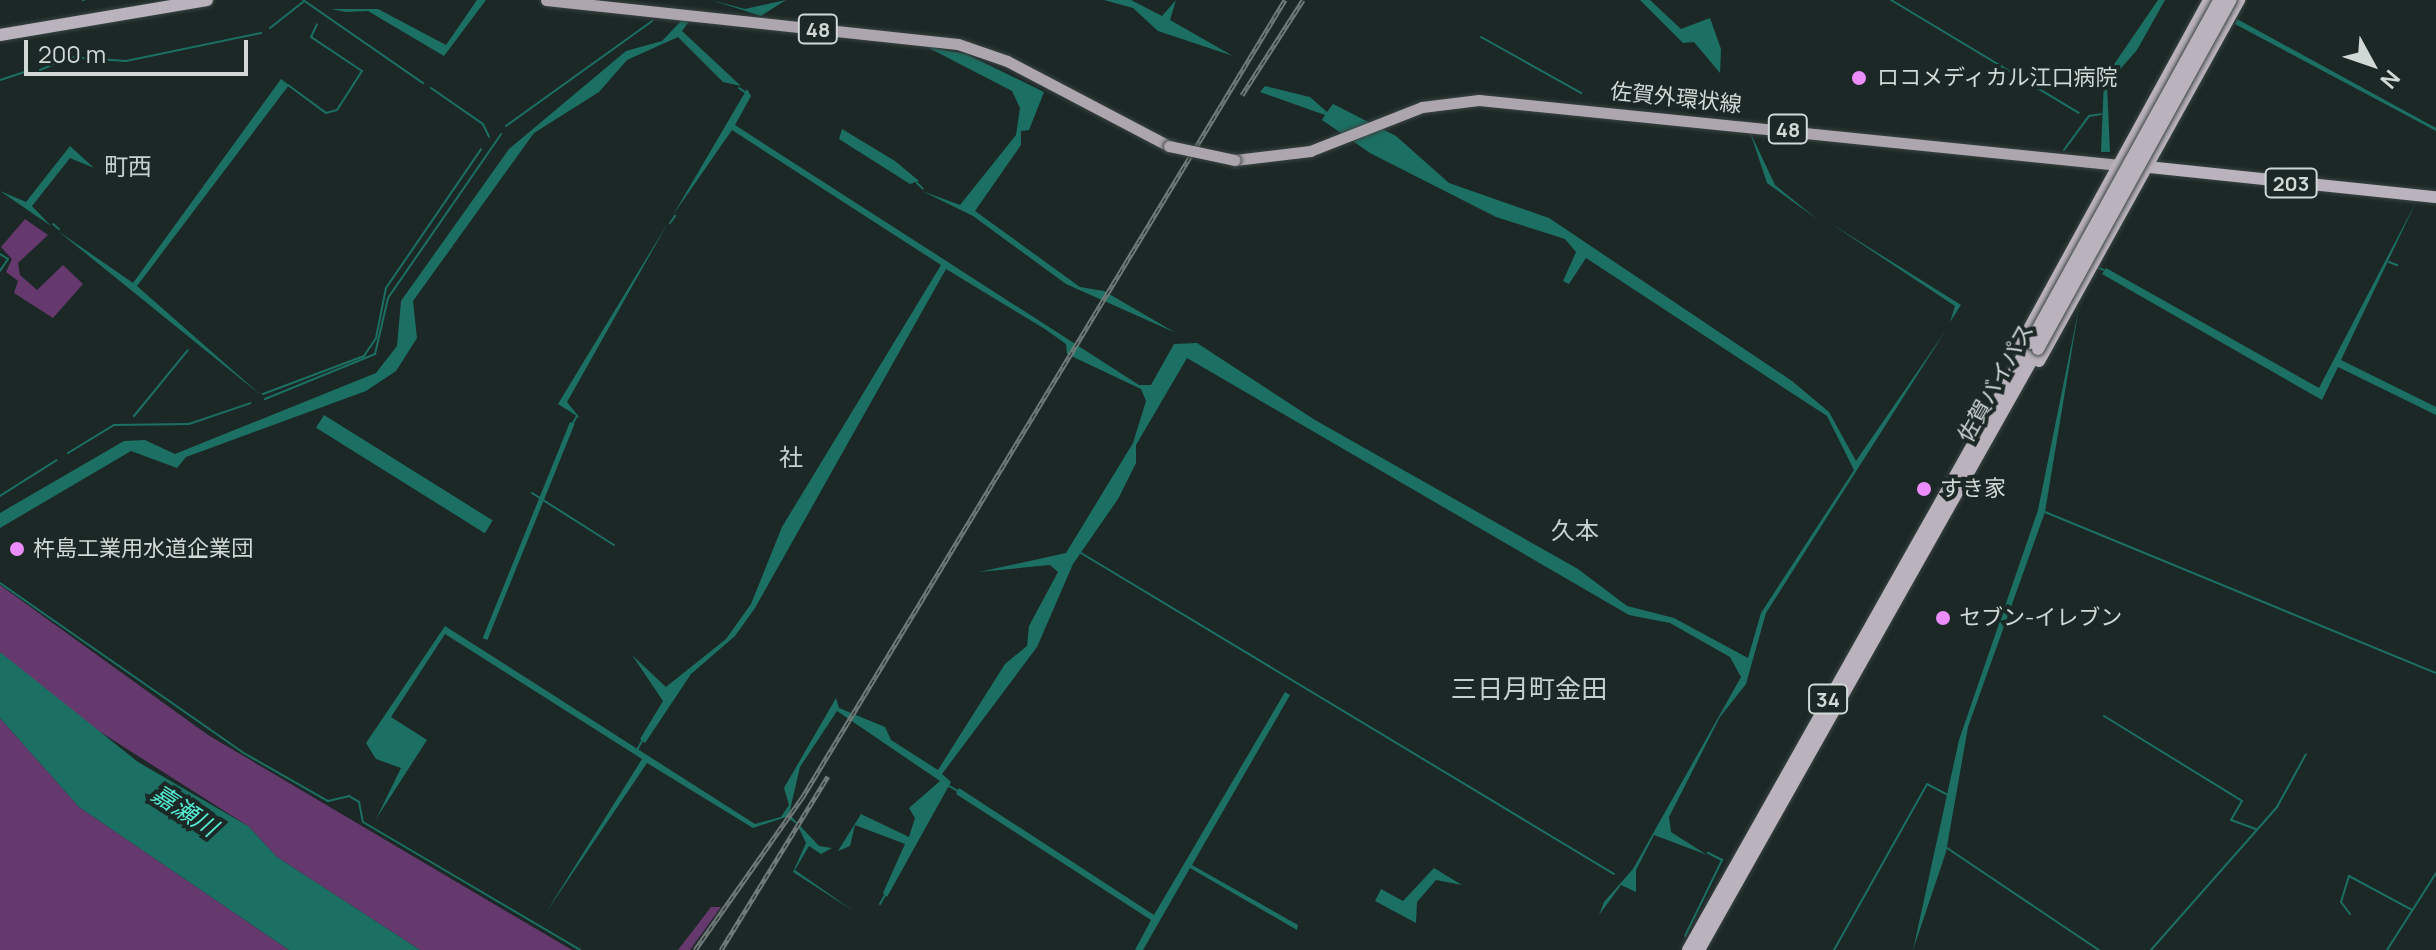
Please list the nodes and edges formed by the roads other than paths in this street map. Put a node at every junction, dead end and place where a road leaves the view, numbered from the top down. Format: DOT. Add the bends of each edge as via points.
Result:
graph roads {
  1 [pos="207,0"];
  2 [pos="546,0"];
  3 [pos="2209,0"];
  4 [pos="2219,0"];
  5 [pos="2231,0"];
  6 [pos="2239,0"];
  7 [pos="0,35"];
  8 [pos="2120,165"];
  9 [pos="2147,167"];
  10 [pos="2436,197"];
  11 [pos="2034,346"];
  12 [pos="1975,452"];
  13 [pos="1688,950"];
  14 [pos="1699,950"];
  1 -- 7 [label="highway"];
  2 -- 8 [label="main road, 佐賀外環状線 / 48, bridge" via="958,44 1007,61 1169,146 1235,160 1279,158 1456,101 1501,101"];
  3 -- 8 [label="highway"];
  4 -- 11 [label="highway, 佐賀バイパス / 34, bridge"];
  5 -- 11 [label="highway, 佐賀バイパス / 34, bridge"];
  6 -- 9 [label="highway"];
  8 -- 9 [label="highway, 203"];
  8 -- 12 [label="highway, 34" via="1978,420"];
  9 -- 10 [label="highway, 203"];
  9 -- 12 [label="highway, 34"];
  11 -- 12 [label="highway, 佐賀バイパス / 34"];
  12 -- 13 [label="highway, 佐賀バイパス / 34"];
  12 -- 14 [label="highway, 佐賀バイパス / 34"];
}
